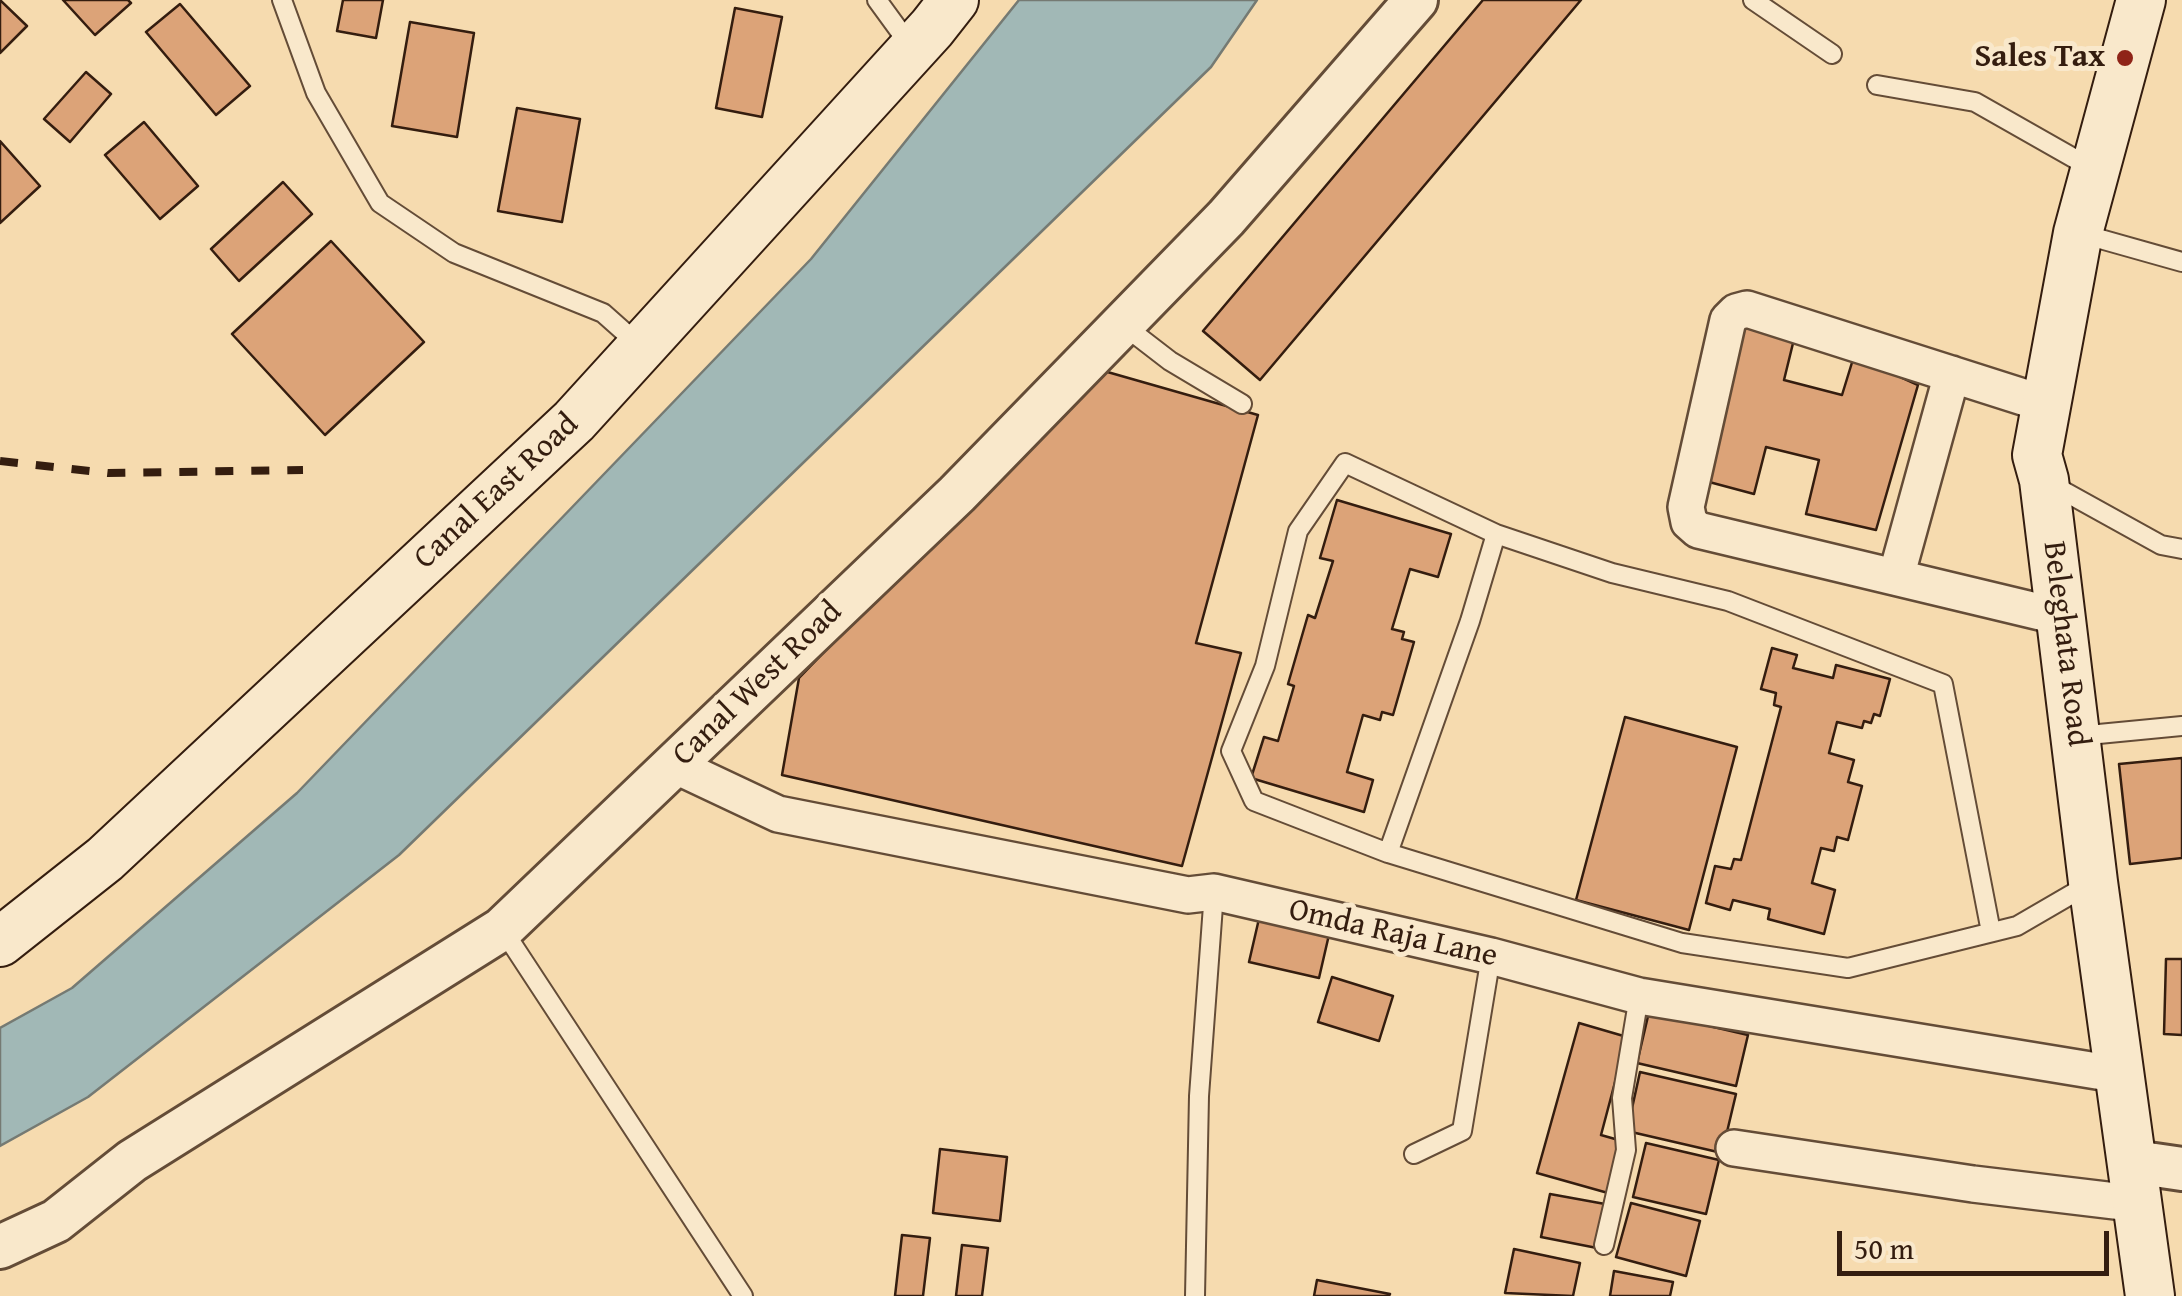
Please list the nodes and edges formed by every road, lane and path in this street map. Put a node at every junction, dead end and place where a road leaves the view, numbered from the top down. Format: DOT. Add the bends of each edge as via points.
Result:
graph roads {
  1 [pos="282,0"];
  2 [pos="877,0"];
  3 [pos="954,0"];
  4 [pos="1416,0"];
  5 [pos="1753,0"];
  6 [pos="2140,0"];
  7 [pos="913,49"];
  8 [pos="1832,54"];
  9 [pos="1878,85"];
  10 [pos="2095,170"];
  11 [pos="2078,232"];
  12 [pos="2182,262"];
  13 [pos="1122,324"];
  14 [pos="642,347"];
  15 [pos="1952,374"];
  16 [pos="1242,404"];
  17 [pos="2045,404"];
  18 [pos="2044,480"];
  19 [pos="1496,534"];
  20 [pos="2182,549"];
  21 [pos="1896,577"];
  22 [pos="2062,616"];
  23 [pos="2182,726"];
  24 [pos="2077,736"];
  25 [pos="674,764"];
  26 [pos="1388,853"];
  27 [pos="2093,882"];
  28 [pos="1214,892"];
  29 [pos="502,929"];
  30 [pos="1991,932"];
  31 [pos="0,942"];
  32 [pos="1491,956"];
  33 [pos="1639,996"];
  34 [pos="2121,1074"];
  35 [pos="1734,1148"];
  36 [pos="1414,1154"];
  37 [pos="2182,1170"];
  38 [pos="2137,1183"];
  39 [pos="1604,1245"];
  40 [pos="0,1247"];
  41 [pos="743,1296"];
  42 [pos="1195,1296"];
  43 [pos="2150,1296"];
  1 -- 14 [label="lane" via="316,93 380,203 454,252 603,312"];
  2 -- 7 [label="lane"];
  3 -- 7 [label="main road, Canal East Road"];
  4 -- 13 [label="street, Canal West Road" via="1226,218"];
  5 -- 8 [label="lane"];
  6 -- 10 [label="main road, Beleghata Road"];
  7 -- 14 [label="main road, Canal East Road"];
  9 -- 10 [label="lane" via="1975,102"];
  10 -- 11 [label="main road, Beleghata Road"];
  11 -- 12 [label="lane"];
  11 -- 17 [label="main road, Beleghata Road"];
  13 -- 16 [label="lane"];
  13 -- 25 [label="street, Canal West Road" via="957,494"];
  14 -- 31 [label="main road, Canal East Road" via="574,421 105,859"];
  15 -- 17 [label="street"];
  15 -- 21 [label="street"];
  15 -- 21 [label="street" via="1747,310 1728,320 1688,522 1698,530"];
  17 -- 18 [label="main road, Beleghata Road" via="2037,455"];
  18 -- 20 [label="lane" via="2161,545"];
  18 -- 22 [label="main road, Beleghata Road"];
  19 -- 26 [label="lane"];
  19 -- 26 [label="lane" via="1346,463 1298,531 1265,666 1231,751 1254,800"];
  19 -- 30 [label="lane" via="1612,573 1728,601 1943,684"];
  21 -- 22 [label="street"];
  22 -- 24 [label="main road, Beleghata Road"];
  23 -- 24 [label="lane"];
  24 -- 27 [label="main road, Beleghata Road"];
  25 -- 28 [label="street, Omda Raja Lane" via="778,814 1188,895"];
  25 -- 29 [label="street, Canal West Road"];
  26 -- 30 [label="lane" via="1682,942 1848,968"];
  27 -- 30 [label="lane" via="2017,926"];
  27 -- 34 [label="main road, Beleghata Road"];
  28 -- 32 [label="street, Omda Raja Lane"];
  28 -- 42 [label="lane" via="1199,1096"];
  29 -- 40 [label="street, Canal West Road" via="132,1162 56,1222"];
  29 -- 41 [label="lane"];
  32 -- 33 [label="street, Omda Raja Lane"];
  32 -- 36 [label="lane" via="1462,1131"];
  33 -- 34 [label="street, Omda Raja Lane"];
  33 -- 39 [label="lane" via="1622,1098 1626,1150"];
  34 -- 38 [label="main road, Beleghata Road"];
  35 -- 38 [label="street" via="1973,1184"];
  37 -- 38 [label="street"];
  38 -- 43 [label="main road, Beleghata Road"];
}
